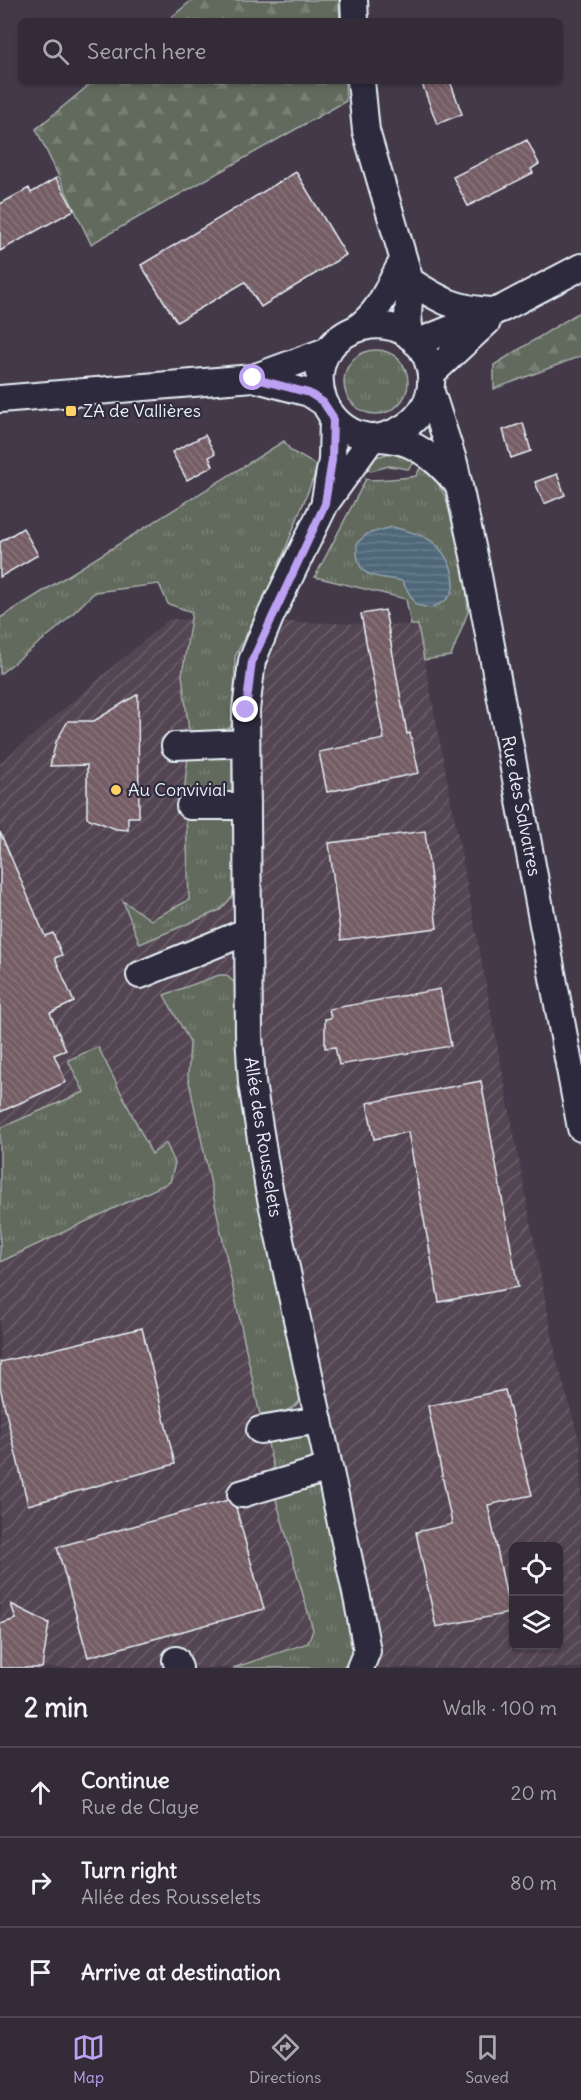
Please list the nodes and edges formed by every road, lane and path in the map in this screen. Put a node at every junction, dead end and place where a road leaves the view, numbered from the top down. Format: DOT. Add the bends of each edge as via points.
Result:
graph roads {
  1 [pos="354,0"];
  2 [pos="356,18"];
  3 [pos="361,84"];
  4 [pos="581,267"];
  5 [pos="406,271"];
  6 [pos="499,310"];
  7 [pos="357,328"];
  8 [pos="413,340"];
  9 [pos="329,350"];
  10 [pos="253,378"];
  11 [pos="431,383"];
  12 [pos="0,399"];
  13 [pos="328,410"];
  14 [pos="377,437"];
  15 [pos="458,484"];
  16 [pos="325,504"];
  17 [pos="246,743"];
  18 [pos="175,746"];
  19 [pos="190,806"];
  20 [pos="247,806"];
  21 [pos="248,931"];
  22 [pos="140,975"];
  23 [pos="581,1128"];
  24 [pos="319,1420"];
  25 [pos="260,1430"];
  26 [pos="329,1468"];
  27 [pos="242,1494"];
  28 [pos="360,1668"];
  1 -- 2 [label="street"];
  3 -- 5 [label="street" via="366,131"];
  4 -- 6 [label="street"];
  5 -- 6 [label="street" via="449,304 468,310"];
  5 -- 7 [label="street" via="372,317"];
  5 -- 8 [label="street"];
  6 -- 8 [label="street"];
  6 -- 11 [label="street"];
  7 -- 8 [label="street" via="385,326"];
  7 -- 9 [label="street" via="341,336"];
  8 -- 11 [label="street" via="426,357"];
  9 -- 10 [label="street"];
  9 -- 13 [label="street" via="320,375"];
  10 -- 12 [label="street"];
  10 -- 13 [label="street" via="309,393"];
  11 -- 14 [label="street" via="425,409 414,423 398,433"];
  11 -- 15 [label="street, Rue des Salvatres"];
  13 -- 14 [label="street" via="346,429"];
  13 -- 16 [label="street, Allée des Rousselets" via="332,460"];
  14 -- 15 [label="street" via="405,442 421,450"];
  14 -- 16 [label="street, Allée des Rousselets"];
  15 -- 23 [label="street, Rue des Salvatres"];
  16 -- 17 [label="street, Allée des Rousselets" via="252,661"];
  17 -- 18 [label="street"];
  17 -- 20 [label="street, Allée des Rousselets"];
  19 -- 20 [label="street"];
  20 -- 21 [label="street, Allée des Rousselets"];
  21 -- 22 [label="street"];
  21 -- 24 [label="street, Allée des Rousselets" via="252,1083 269,1189"];
  24 -- 25 [label="street"];
  24 -- 26 [label="street, Allée des Rousselets"];
  26 -- 27 [label="street"];
  26 -- 28 [label="street, Allée des Rousselets" via="367,1651"];
}
